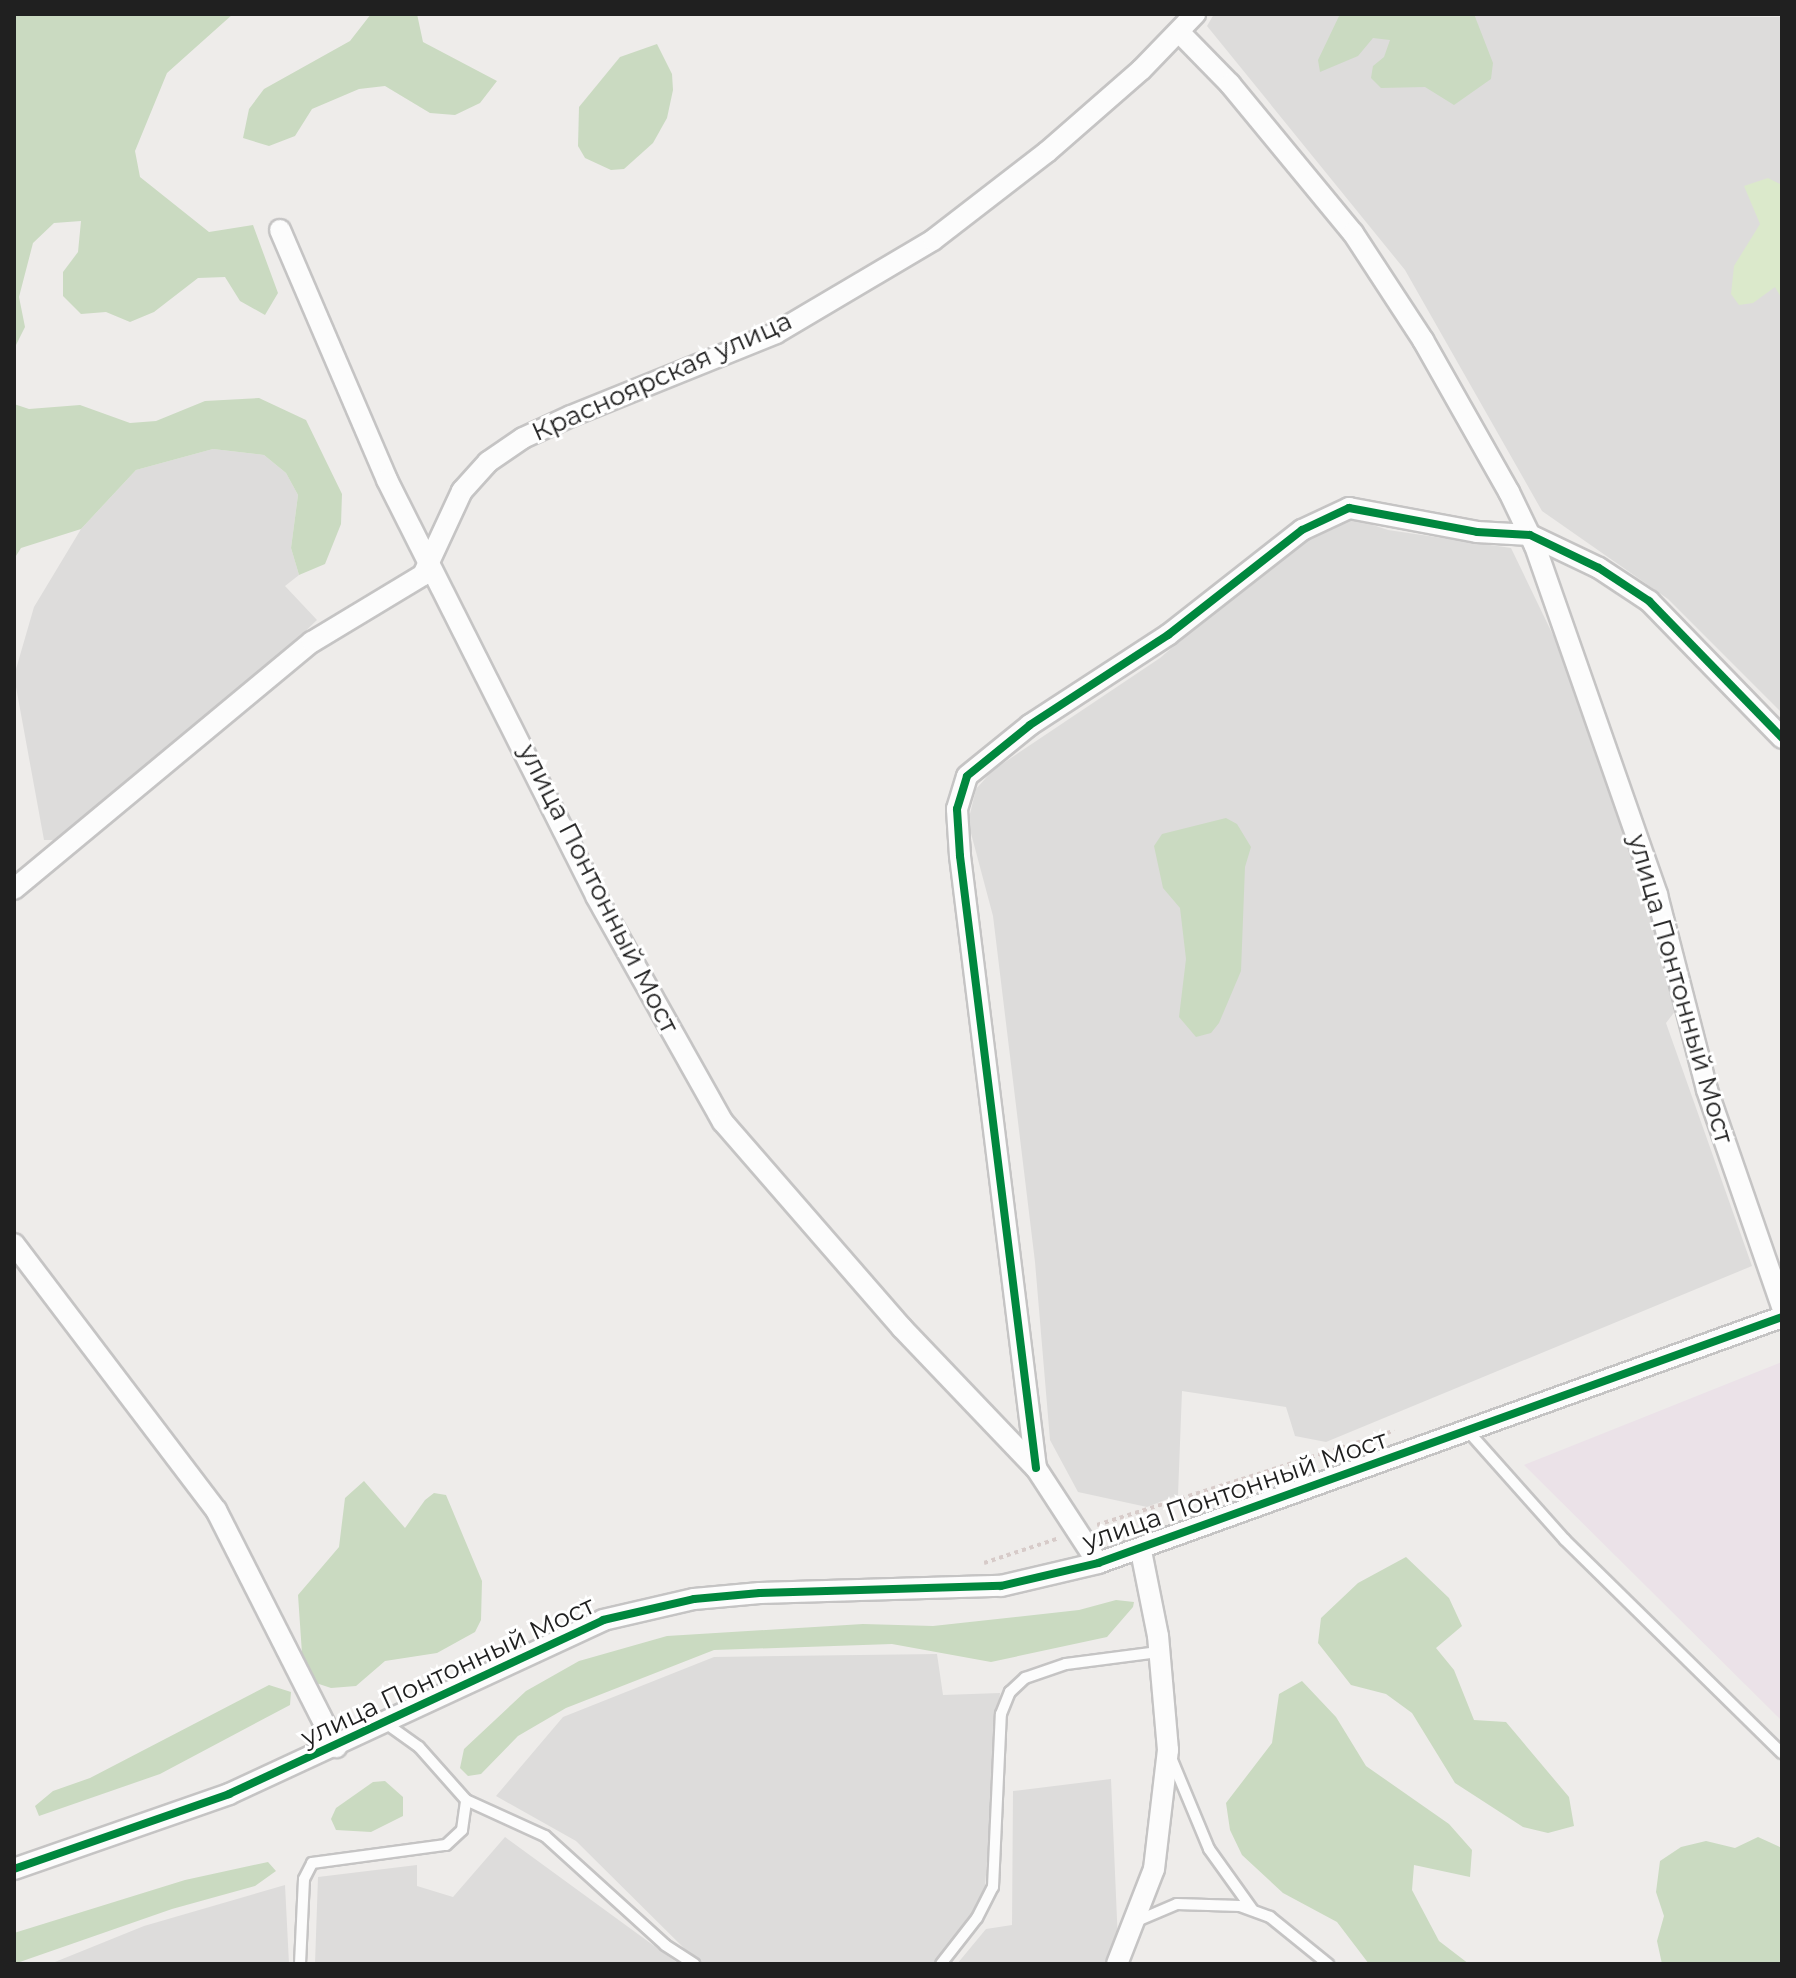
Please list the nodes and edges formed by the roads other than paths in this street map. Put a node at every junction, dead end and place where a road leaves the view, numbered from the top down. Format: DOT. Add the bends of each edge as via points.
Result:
graph roads {
  1 [pos="1195,14"];
  2 [pos="1179,32"];
  3 [pos="280,230"];
  4 [pos="1530,535"];
  5 [pos="432,562"];
  6 [pos="1782,738"];
  7 [pos="14,889"];
  8 [pos="14,1244"];
  9 [pos="1782,1307"];
  10 [pos="1782,1317"];
  11 [pos="1467,1430"];
  12 [pos="1036,1468"];
  13 [pos="1141,1551"];
  14 [pos="1098,1563"];
  15 [pos="1158,1652"];
  16 [pos="383,1720"];
  17 [pos="336,1747"];
  18 [pos="1168,1750"];
  19 [pos="1782,1753"];
  20 [pos="466,1800"];
  21 [pos="14,1869"];
  22 [pos="1252,1909"];
  23 [pos="1137,1921"];
  24 [pos="300,1964"];
  25 [pos="694,1964"];
  26 [pos="941,1964"];
  27 [pos="1117,1964"];
  28 [pos="1328,1964"];
  1 -- 2 [label="street, Красноярская улица"];
  2 -- 4 [label="street, улица Понтонный Мост" via="1230,84 1353,233 1423,340"];
  2 -- 5 [label="street, Красноярская улица" via="1047,152 933,240 776,333 571,416 523,438 488,462 462,491"];
  3 -- 5 [label="street, улица Понтонный Мост" via="387,480"];
  4 -- 6 [label="street, улица Понтонный Мост" via="1599,568 1649,601"];
  4 -- 9 [label="street, улица Понтонный Мост" via="1657,895 1707,1090"];
  4 -- 12 [label="street, улица Понтонный Мост" via="1477,532 1373,509 1328,514 1263,558 1168,635 1030,725 967,776 957,809 960,856"];
  5 -- 7 [label="street, Красноярская улица" via="403,591 312,642"];
  5 -- 12 [label="street, улица Понтонный Мост" via="596,896 723,1122 902,1328"];
  8 -- 17 [label="street, улица Понтонный Мост" via="216,1510"];
  10 -- 11 [label="street, улица Понтонный Мост"];
  11 -- 13 [label="street, улица Понтонный Мост"];
  11 -- 19 [label="lane" via="1565,1540"];
  12 -- 14 [label="street, улица Понтонный Мост"];
  13 -- 14 [label="street, улица Понтонный Мост"];
  13 -- 15 [label="street, улица Понтонный Мост"];
  14 -- 16 [label="street, улица Понтонный Мост" via="1001,1586 760,1593 650,1607 603,1620"];
  15 -- 18 [label="street, улица Понтонный Мост"];
  15 -- 26 [label="lane" via="1066,1664 1025,1678 1010,1692 1001,1714 993,1887 977,1918"];
  16 -- 17 [label="street, улица Понтонный Мост"];
  16 -- 20 [label="lane" via="419,1747"];
  17 -- 21 [label="street, улица Понтонный Мост" via="201,1804"];
  18 -- 22 [label="lane" via="1209,1849"];
  18 -- 23 [label="street, улица Понтонный Мост" via="1163,1825"];
  20 -- 24 [label="lane" via="462,1830 446,1845 312,1863 304,1879"];
  20 -- 25 [label="lane" via="545,1836 665,1945"];
  22 -- 23 [label="lane" via="1197,1902"];
  22 -- 28 [label="lane" via="1308,1943"];
  23 -- 27 [label="street, улица Понтонный Мост"];
}
